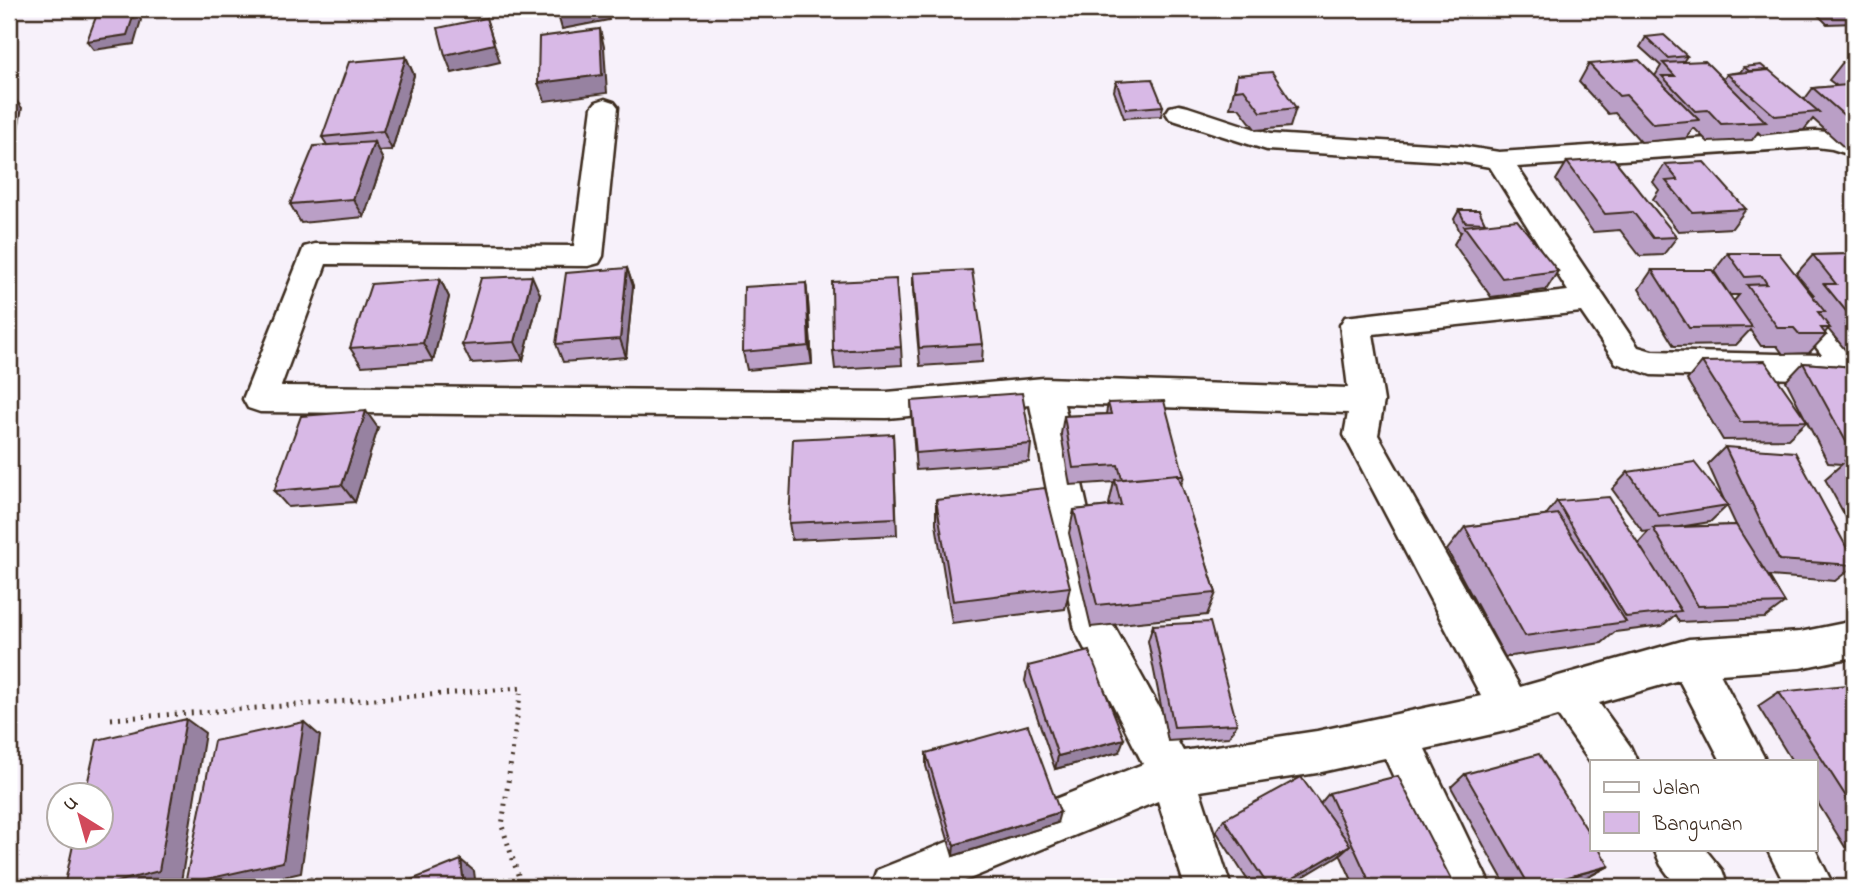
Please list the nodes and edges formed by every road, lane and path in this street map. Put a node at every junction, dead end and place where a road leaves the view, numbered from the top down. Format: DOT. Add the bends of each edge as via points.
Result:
graph roads {
  1 [pos="605,107"];
  2 [pos="1179,113"];
  3 [pos="1854,148"];
  4 [pos="1499,160"];
  5 [pos="1774,271"];
  6 [pos="1589,300"];
  7 [pos="1853,370"];
  8 [pos="1044,391"];
  9 [pos="1367,401"];
  10 [pos="1854,639"];
  11 [pos="1689,659"];
  12 [pos="1566,693"];
  13 [pos="1510,710"];
  14 [pos="111,719"];
  15 [pos="1396,735"];
  16 [pos="1614,760"];
  17 [pos="1743,760"];
  18 [pos="1172,774"];
  19 [pos="1678,850"];
  20 [pos="1791,850"];
  21 [pos="523,887"];
  22 [pos="894,887"];
  23 [pos="1208,887"];
  24 [pos="1468,887"];
  25 [pos="1704,887"];
  26 [pos="1811,887"];
  1 -- 8 [label="street" via="588,256 314,254 260,399 887,405"];
  2 -- 4 [label="street" via="1267,142"];
  3 -- 4 [label="street" via="1816,139"];
  4 -- 6 [label="street"];
  5 -- 7 [label="street"];
  6 -- 7 [label="street" via="1627,355 1651,363"];
  6 -- 9 [label="street" via="1356,325"];
  8 -- 9 [label="street"];
  8 -- 18 [label="street" via="1095,629"];
  9 -- 13 [label="street" via="1361,435"];
  10 -- 11 [label="street" via="1800,650"];
  11 -- 12 [label="street"];
  11 -- 17 [label="street"];
  12 -- 13 [label="street"];
  12 -- 16 [label="street"];
  13 -- 15 [label="street"];
  14 -- 21 [label="path" via="521,688 502,826"];
  15 -- 18 [label="street"];
  15 -- 24 [label="street"];
  18 -- 22 [label="street"];
  18 -- 23 [label="street"];
  19 -- 25 [label="street"];
  20 -- 26 [label="street"];
}
